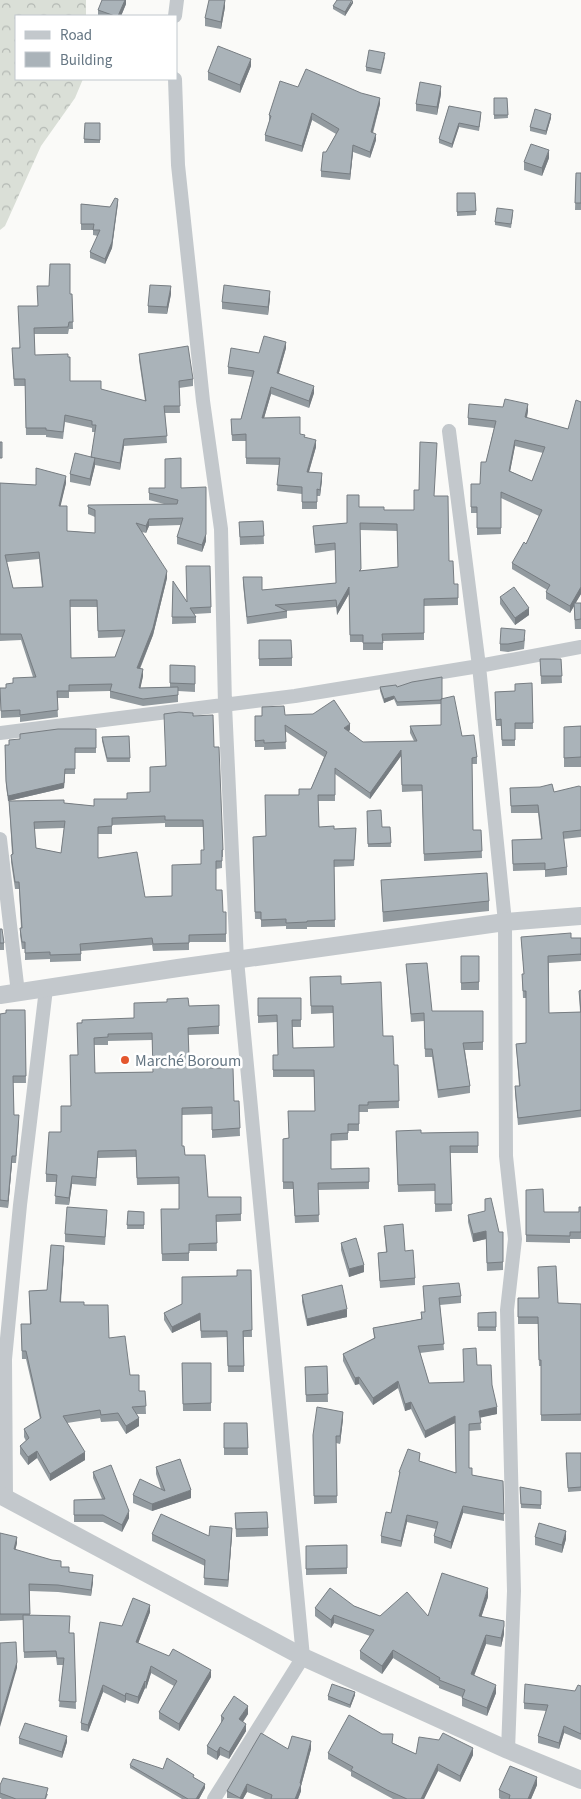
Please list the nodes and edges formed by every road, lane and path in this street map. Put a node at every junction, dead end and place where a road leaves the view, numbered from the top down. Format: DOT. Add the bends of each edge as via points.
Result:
graph roads {
  1 [pos="178,0"];
  2 [pos="175,15"];
  3 [pos="175,80"];
  4 [pos="449,431"];
  5 [pos="581,647"];
  6 [pos="479,666"];
  7 [pos="225,705"];
  8 [pos="0,733"];
  9 [pos="0,839"];
  10 [pos="581,916"];
  11 [pos="505,922"];
  12 [pos="237,960"];
  13 [pos="46,989"];
  14 [pos="18,993"];
  15 [pos="0,995"];
  16 [pos="3,1496"];
  17 [pos="303,1657"];
  18 [pos="508,1750"];
  19 [pos="581,1780"];
  20 [pos="214,1799"];
  1 -- 2 [label="street"];
  3 -- 7 [label="street" via="178,165 203,401 221,529"];
  4 -- 6 [label="street"];
  5 -- 6 [label="street"];
  6 -- 7 [label="street"];
  6 -- 11 [label="street"];
  7 -- 8 [label="street"];
  7 -- 12 [label="street"];
  9 -- 14 [label="street"];
  10 -- 11 [label="street"];
  11 -- 12 [label="street"];
  11 -- 18 [label="street" via="506,1156 515,1239 507,1310 514,1591"];
  12 -- 13 [label="street"];
  12 -- 17 [label="street"];
  13 -- 14 [label="street"];
  13 -- 16 [label="street" via="20,1205 6,1359"];
  14 -- 15 [label="street"];
  16 -- 17 [label="street"];
  17 -- 18 [label="street"];
  17 -- 20 [label="street"];
  18 -- 19 [label="street"];
}
